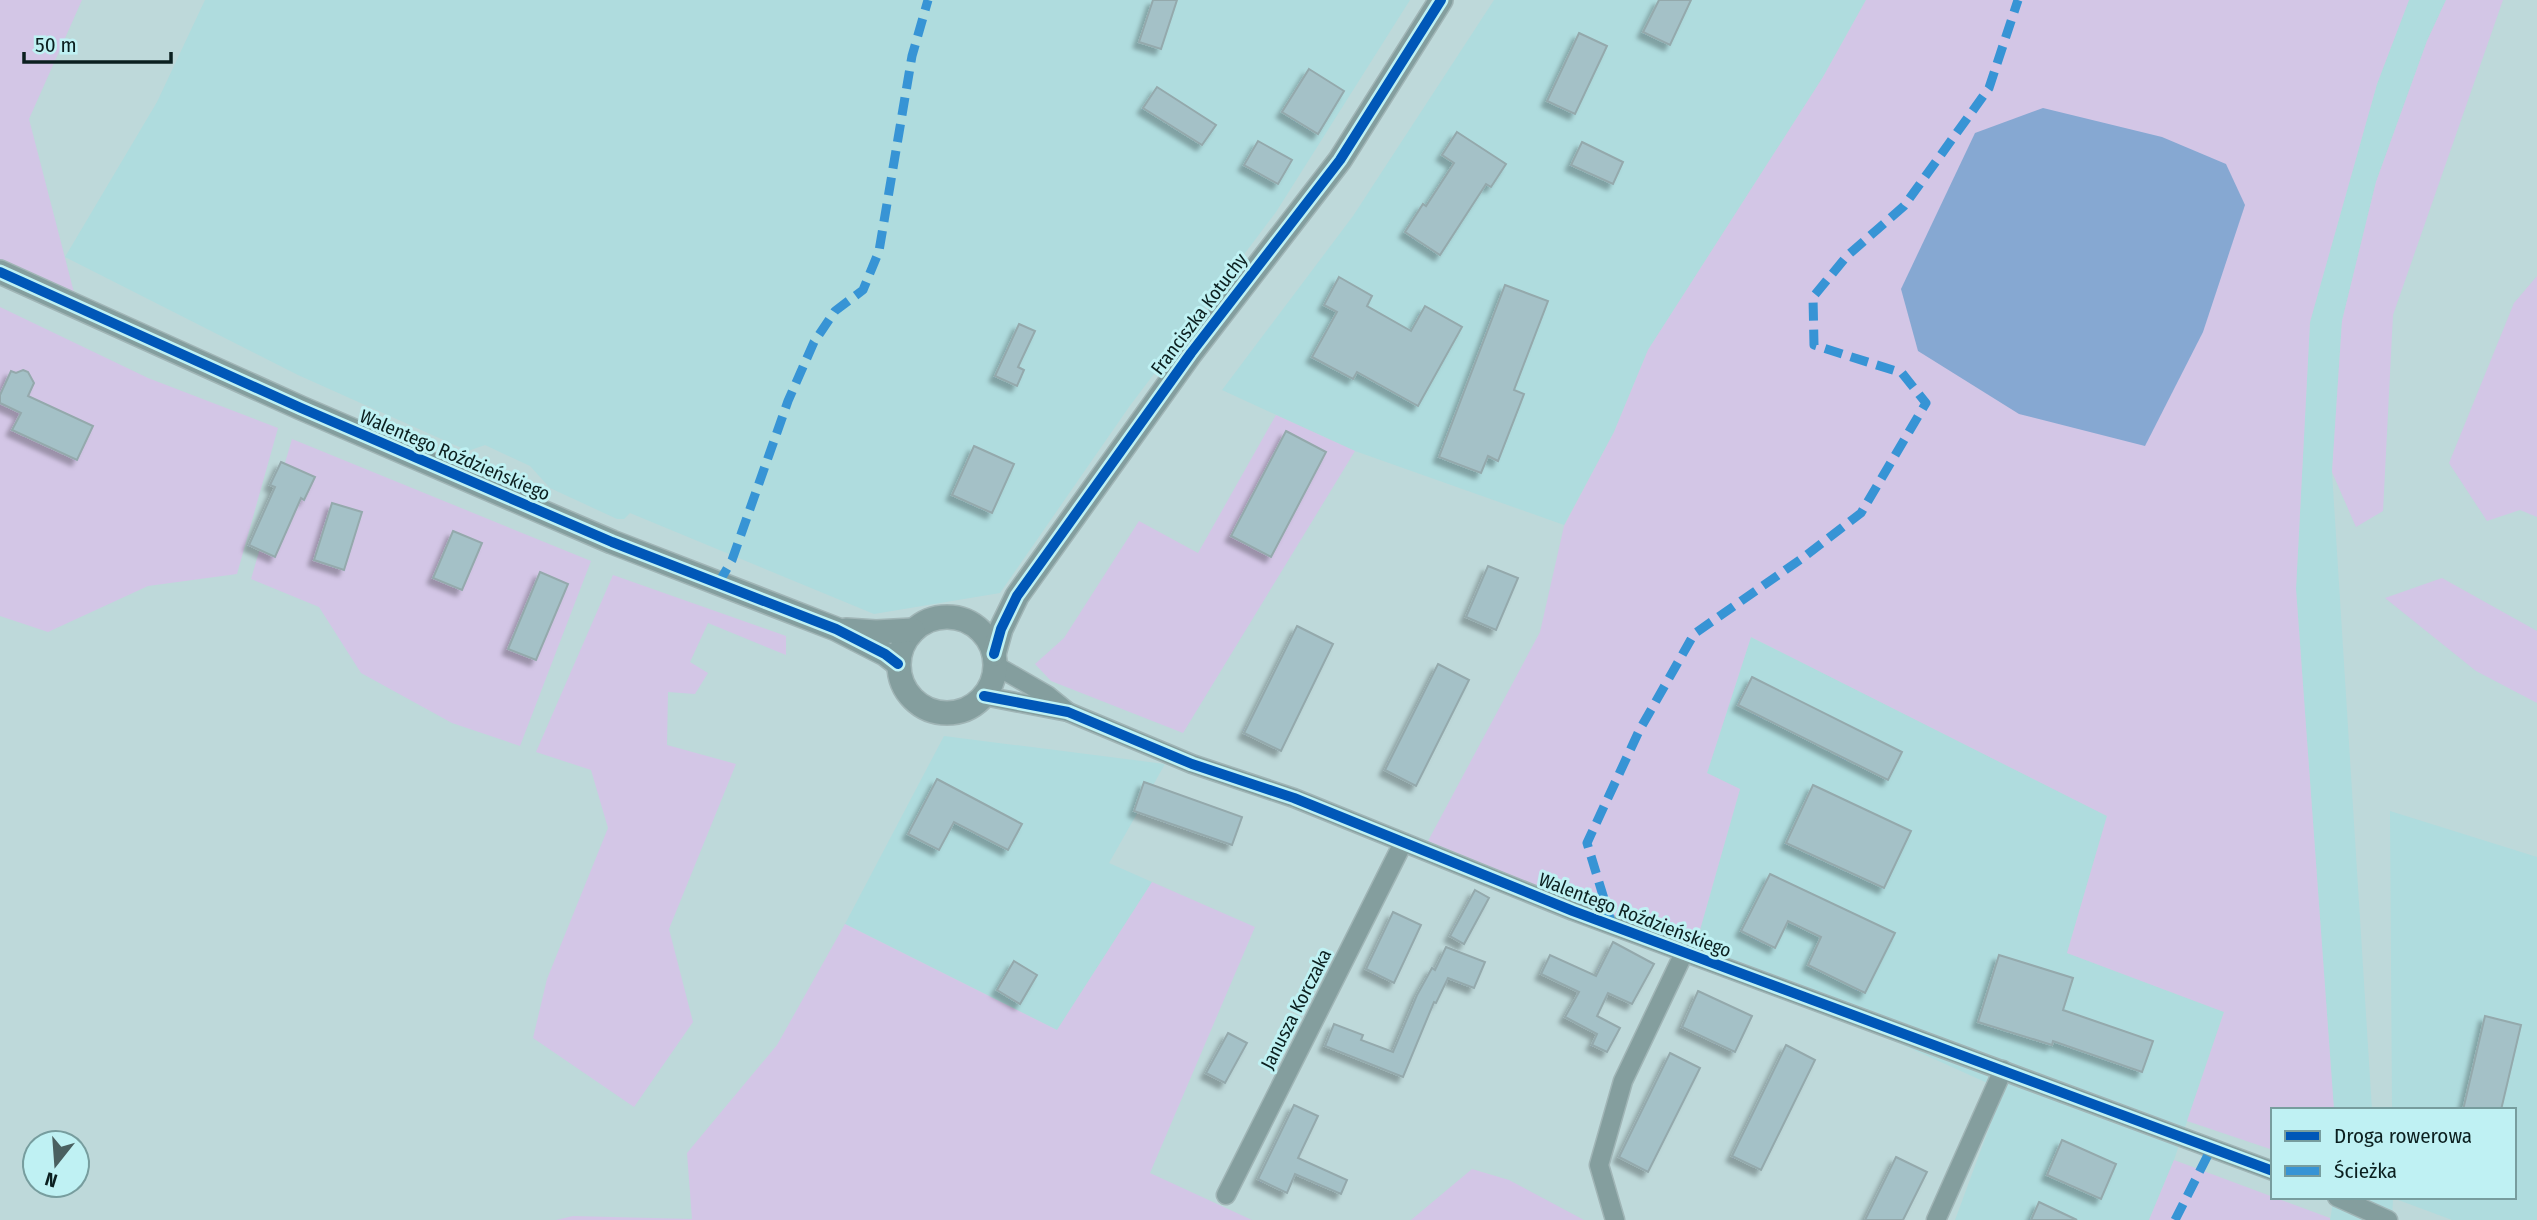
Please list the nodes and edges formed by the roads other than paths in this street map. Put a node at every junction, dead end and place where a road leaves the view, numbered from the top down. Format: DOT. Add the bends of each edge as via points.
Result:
graph roads {
  1 [pos="1441,0"];
  2 [pos="0,272"];
  3 [pos="1017,596"];
  4 [pos="968,621"];
  5 [pos="836,629"];
  6 [pos="913,630"];
  7 [pos="995,660"];
  8 [pos="898,664"];
  9 [pos="984,696"];
  10 [pos="1068,712"];
  11 [pos="1403,843"];
  12 [pos="1684,953"];
  13 [pos="2003,1070"];
  14 [pos="2271,1170"];
  15 [pos="1226,1195"];
  16 [pos="2341,1199"];
  17 [pos="1615,1220"];
  18 [pos="1936,1220"];
  19 [pos="2388,1220"];
  1 -- 3 [label="street, Franciszka Kotuchy" via="1340,160 1191,353"];
  2 -- 5 [label="street, Walentego Roździeńskiego" via="600,537"];
  3 -- 4 [label="street, Franciszka Kotuchy"];
  3 -- 7 [label="street, Franciszka Kotuchy" via="1000,629"];
  4 -- 6 [label="street" via="939,617"];
  4 -- 7 [label="street" via="984,635"];
  5 -- 6 [label="street, Walentego Roździeńskiego"];
  5 -- 8 [label="street, Walentego Roździeńskiego"];
  6 -- 8 [label="street"];
  7 -- 9 [label="street"];
  7 -- 10 [label="street, Walentego Roździeńskiego"];
  8 -- 9 [label="street" via="904,688 934,712 962,711"];
  9 -- 10 [label="street, Walentego Roździeńskiego"];
  10 -- 11 [label="street, Walentego Roździeńskiego"];
  11 -- 12 [label="street, Walentego Roździeńskiego"];
  11 -- 15 [label="street, Janusza Korczaka"];
  12 -- 13 [label="street, Walentego Roździeńskiego"];
  12 -- 17 [label="street" via="1623,1081 1599,1165"];
  13 -- 14 [label="street, Walentego Roździeńskiego"];
  13 -- 18 [label="street"];
  16 -- 19 [label="street"];
}
